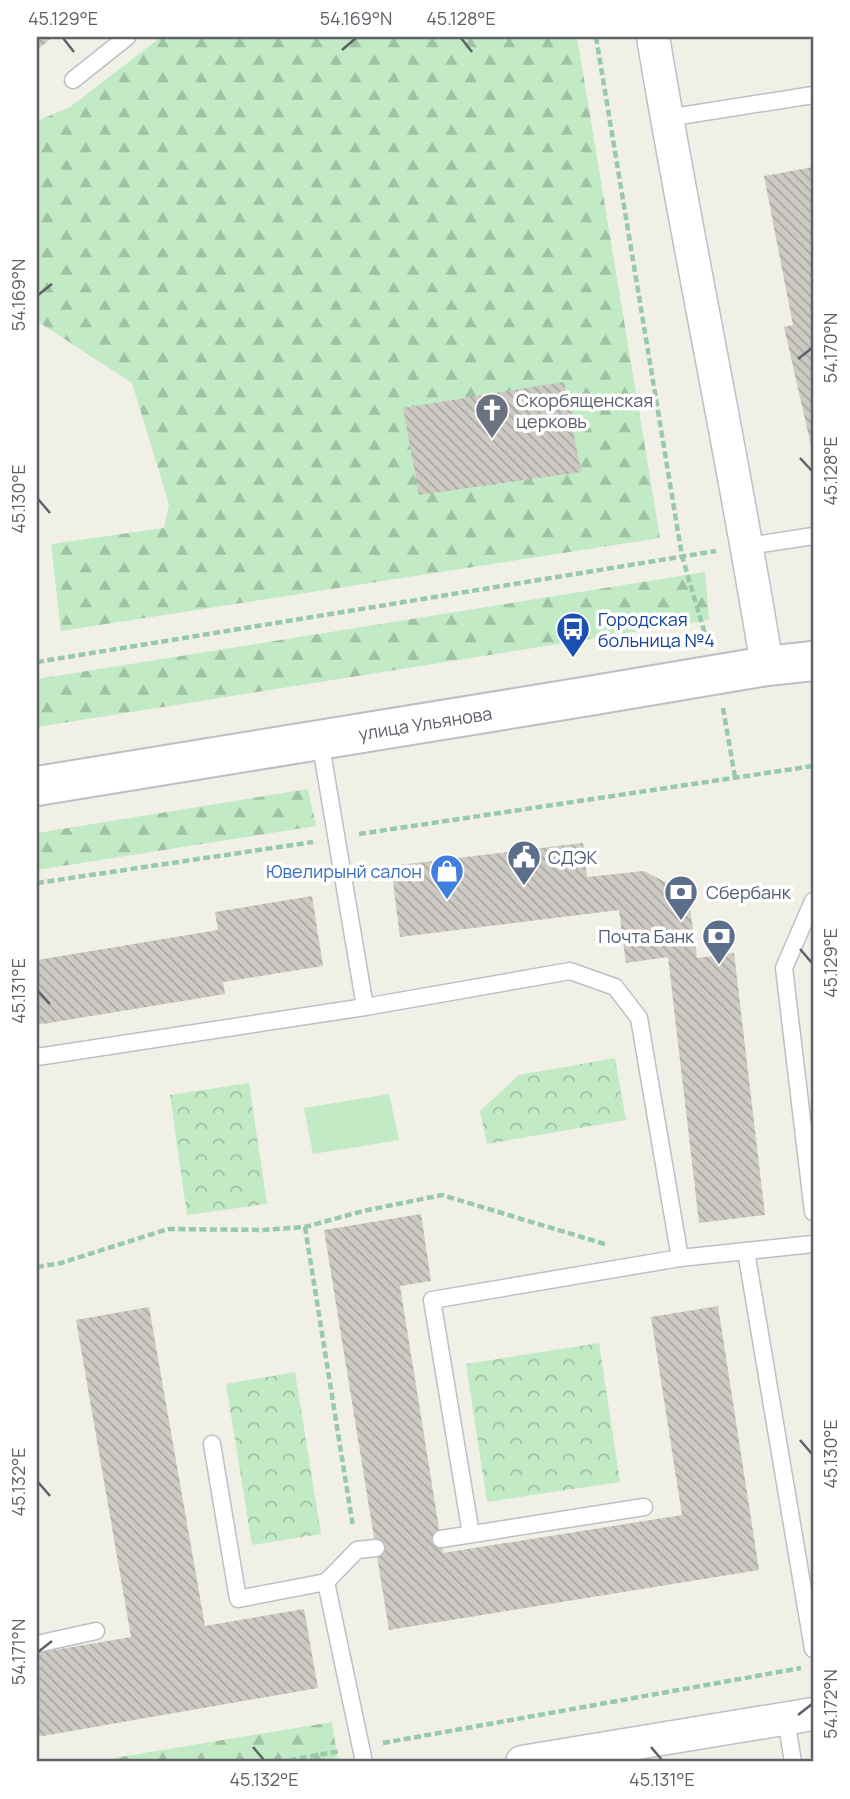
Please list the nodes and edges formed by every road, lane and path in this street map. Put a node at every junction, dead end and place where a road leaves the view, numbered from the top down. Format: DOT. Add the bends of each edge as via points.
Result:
graph roads {
  1 [pos="127,37"];
  2 [pos="596,37"];
  3 [pos="653,37"];
  4 [pos="73,80"];
  5 [pos="813,95"];
  6 [pos="667,118"];
  7 [pos="813,536"];
  8 [pos="748,546"];
  9 [pos="682,556"];
  10 [pos="37,662"];
  11 [pos="812,665"];
  12 [pos="767,666"];
  13 [pos="717,675"];
  14 [pos="320,740"];
  15 [pos="813,766"];
  16 [pos="735,777"];
  17 [pos="37,786"];
  18 [pos="337,838"];
  19 [pos="37,884"];
  20 [pos="813,901"];
  21 [pos="365,1007"];
  22 [pos="37,1056"];
  23 [pos="813,1212"];
  24 [pos="305,1227"];
  25 [pos="813,1244"];
  26 [pos="610,1246"];
  27 [pos="746,1251"];
  28 [pos="680,1258"];
  29 [pos="37,1267"];
  30 [pos="212,1444"];
  31 [pos="644,1507"];
  32 [pos="471,1534"];
  33 [pos="441,1539"];
  34 [pos="376,1548"];
  35 [pos="357,1550"];
  36 [pos="326,1582"];
  37 [pos="96,1631"];
  38 [pos="37,1644"];
  39 [pos="813,1649"];
  40 [pos="813,1666"];
  41 [pos="800,1717"];
  42 [pos="362,1755"];
  43 [pos="279,1762"];
  44 [pos="522,1762"];
  45 [pos="793,1762"];
  1 -- 4 [label="lane"];
  2 -- 9 [label="path"];
  3 -- 6 [label="street"];
  5 -- 6 [label="lane"];
  6 -- 8 [label="street"];
  7 -- 8 [label="lane"];
  8 -- 9 [label="path"];
  8 -- 12 [label="street"];
  9 -- 10 [label="path"];
  9 -- 13 [label="path"];
  11 -- 12 [label="main road, улица Ульянова"];
  12 -- 13 [label="main road, улица Ульянова"];
  13 -- 14 [label="main road, улица Ульянова"];
  13 -- 16 [label="path"];
  14 -- 17 [label="main road, улица Ульянова"];
  14 -- 18 [label="lane"];
  15 -- 16 [label="path"];
  16 -- 18 [label="path"];
  18 -- 19 [label="path"];
  18 -- 21 [label="lane"];
  20 -- 23 [label="lane" via="784,968"];
  21 -- 22 [label="lane"];
  21 -- 28 [label="lane" via="570,971 615,987 639,1018"];
  24 -- 26 [label="path" via="442,1195"];
  24 -- 29 [label="path" via="168,1229"];
  24 -- 35 [label="path"];
  25 -- 27 [label="lane"];
  27 -- 28 [label="lane"];
  27 -- 39 [label="lane"];
  28 -- 32 [label="lane" via="432,1300"];
  30 -- 36 [label="lane" via="239,1599"];
  31 -- 32 [label="lane"];
  32 -- 33 [label="lane"];
  34 -- 35 [label="lane"];
  35 -- 36 [label="lane"];
  36 -- 42 [label="lane"];
  37 -- 38 [label="lane"];
  40 -- 42 [label="path"];
  41 -- 44 [label="street"];
  41 -- 45 [label="lane"];
  42 -- 43 [label="path"];
}
